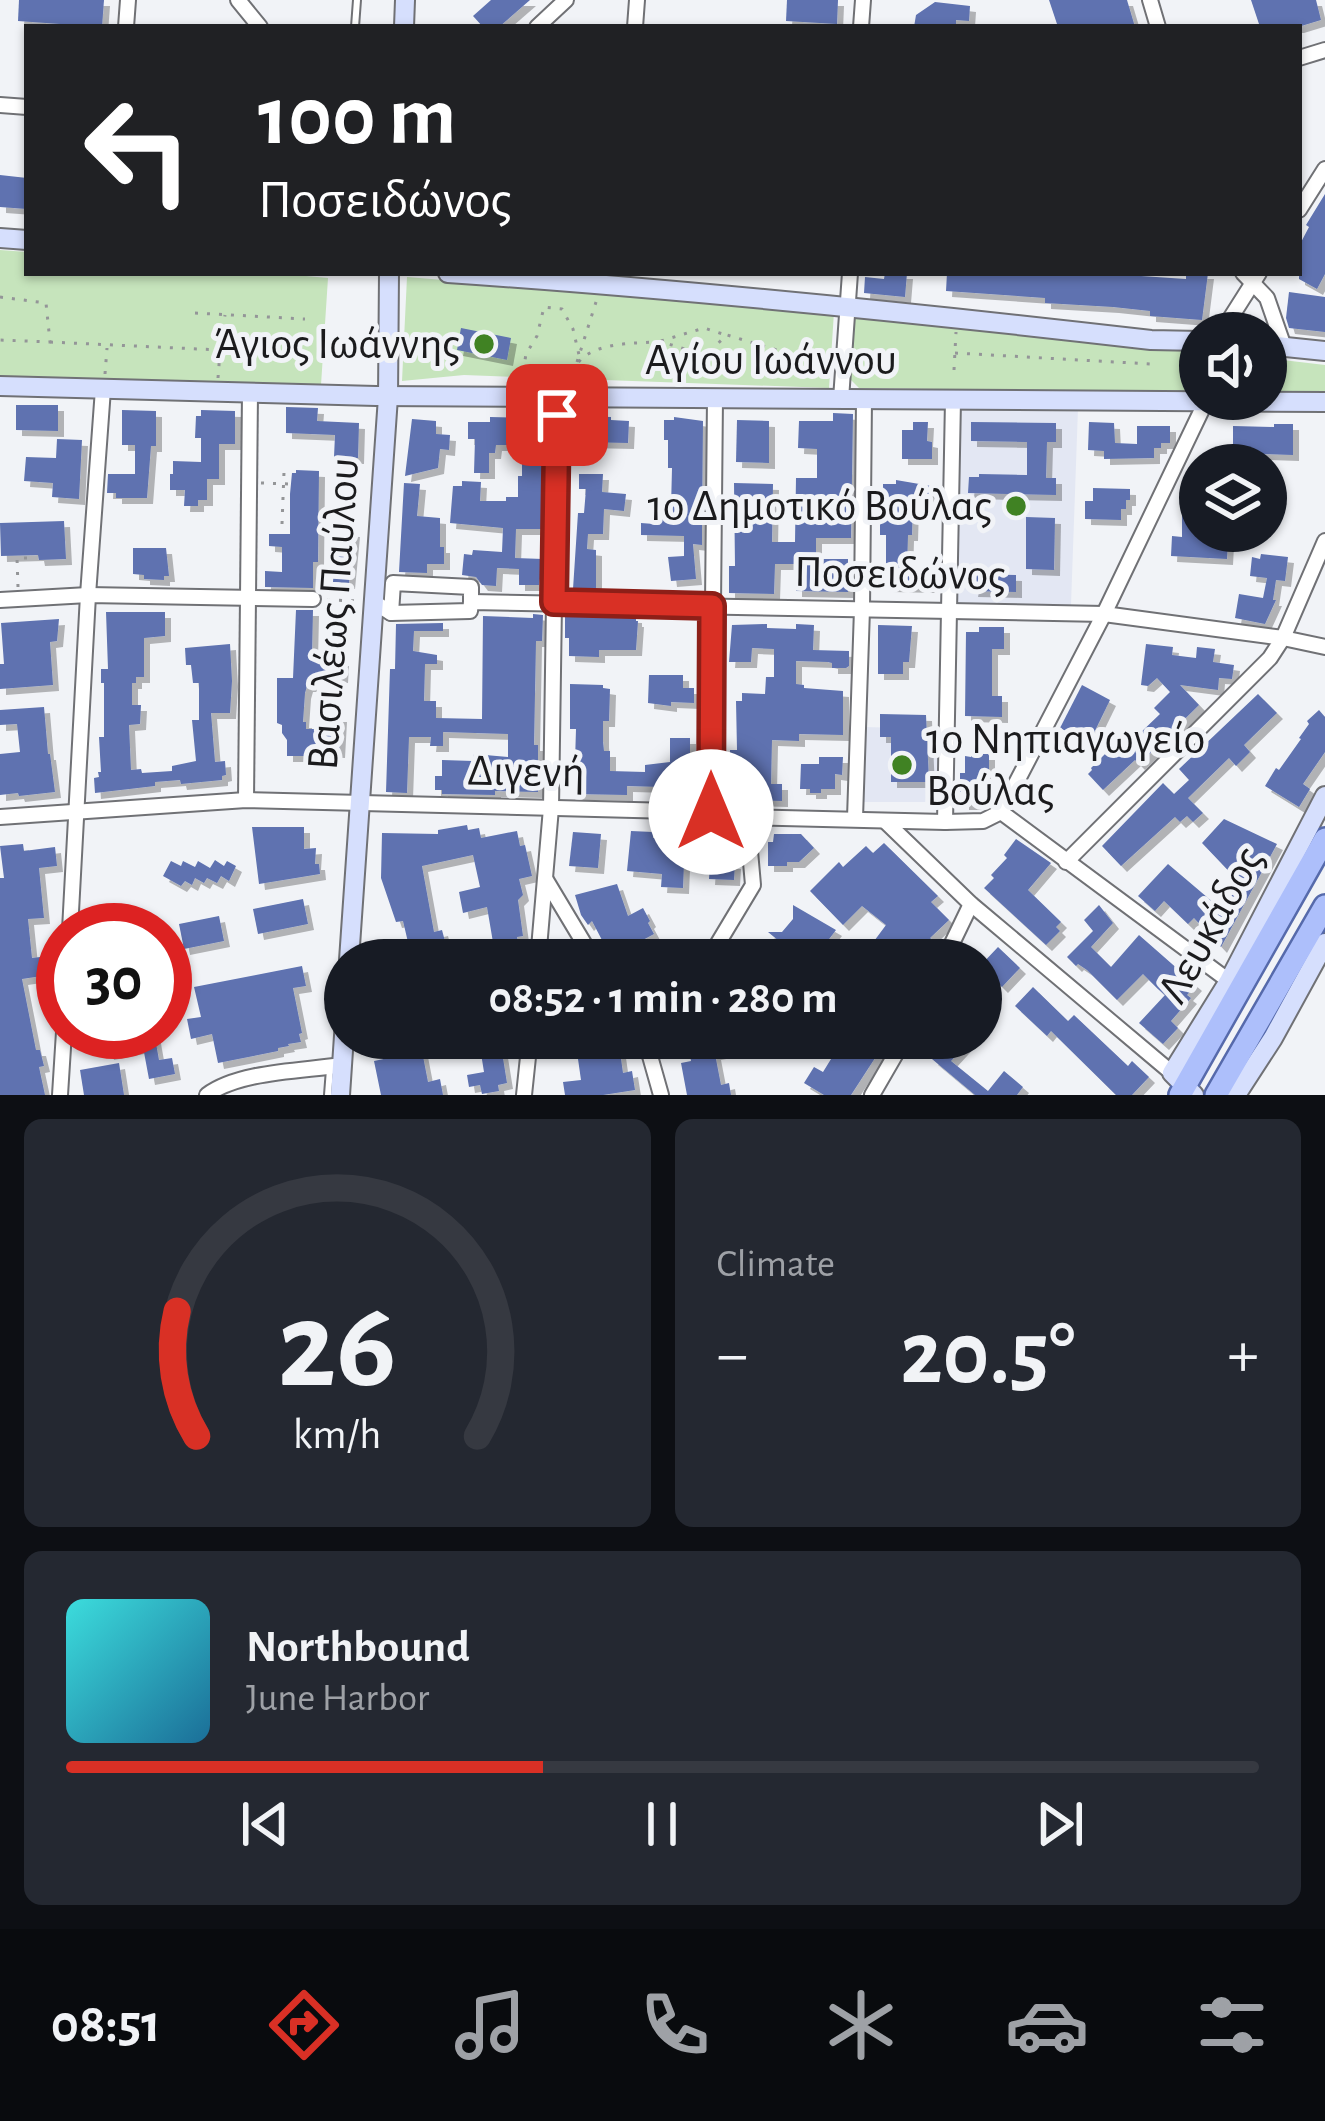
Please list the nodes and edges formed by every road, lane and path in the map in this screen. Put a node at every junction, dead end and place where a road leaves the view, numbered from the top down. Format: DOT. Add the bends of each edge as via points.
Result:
graph roads {
  1 [pos="238,0"];
  2 [pos="566,0"];
  3 [pos="258,24"];
  4 [pos="540,24"];
  5 [pos="1325,169"];
  6 [pos="1302,205"];
  7 [pos="389,276"];
  8 [pos="520,276"];
  9 [pos="850,276"];
  10 [pos="1252,276"];
  11 [pos="615,280"];
  12 [pos="0,297"];
  13 [pos="849,306"];
  14 [pos="1232,312"];
  15 [pos="1269,312"];
  16 [pos="195,313"];
  17 [pos="225,315"];
  18 [pos="957,318"];
  19 [pos="305,320"];
  20 [pos="727,335"];
  21 [pos="0,340"];
  22 [pos="1151,340"];
  23 [pos="1179,341"];
  24 [pos="50,342"];
  25 [pos="659,342"];
  26 [pos="107,346"];
  27 [pos="1287,347"];
  28 [pos="220,350"];
  29 [pos="1325,351"];
  30 [pos="955,353"];
  31 [pos="579,355"];
  32 [pos="843,357"];
  33 [pos="576,363"];
  34 [pos="954,370"];
  35 [pos="571,374"];
  36 [pos="0,386"];
  37 [pos="103,389"];
  38 [pos="216,392"];
  39 [pos="250,393"];
  40 [pos="388,397"];
  41 [pos="563,398"];
  42 [pos="715,398"];
  43 [pos="841,399"];
  44 [pos="864,399"];
  45 [pos="953,400"];
  46 [pos="1179,400"];
  47 [pos="1287,401"];
  48 [pos="1325,402"];
  49 [pos="1196,420"];
  50 [pos="284,472"];
  51 [pos="249,482"];
  52 [pos="286,484"];
  53 [pos="282,524"];
  54 [pos="1325,541"];
  55 [pos="34,558"];
  56 [pos="88,595"];
  57 [pos="249,597"];
  58 [pos="18,599"];
  59 [pos="314,599"];
  60 [pos="0,600"];
  61 [pos="374,602"];
  62 [pos="471,602"];
  63 [pos="554,602"];
  64 [pos="712,606"];
  65 [pos="862,609"];
  66 [pos="949,611"];
  67 [pos="391,613"];
  68 [pos="1104,614"];
  69 [pos="1283,638"];
  70 [pos="1325,647"];
  71 [pos="1325,796"];
  72 [pos="246,800"];
  73 [pos="360,804"];
  74 [pos="550,808"];
  75 [pos="78,810"];
  76 [pos="711,812"];
  77 [pos="1001,812"];
  78 [pos="0,817"];
  79 [pos="746,817"];
  80 [pos="855,818"];
  81 [pos="886,822"];
  82 [pos="945,822"];
  83 [pos="1325,839"];
  84 [pos="1066,862"];
  85 [pos="546,880"];
  86 [pos="72,903"];
  87 [pos="971,904"];
  88 [pos="1325,906"];
  89 [pos="350,939"];
  90 [pos="540,939"];
  91 [pos="581,939"];
  92 [pos="721,939"];
  93 [pos="954,939"];
  94 [pos="1325,943"];
  95 [pos="1228,980"];
  96 [pos="62,1059"];
  97 [pos="337,1059"];
  98 [pos="528,1059"];
  99 [pos="651,1059"];
  100 [pos="893,1059"];
  101 [pos="336,1065"];
  102 [pos="1184,1089"];
  103 [pos="59,1095"];
  104 [pos="207,1095"];
  105 [pos="328,1095"];
  106 [pos="340,1095"];
  107 [pos="524,1095"];
  108 [pos="662,1095"];
  109 [pos="872,1095"];
  110 [pos="1216,1095"];
  111 [pos="1236,1095"];
  1 -- 3 [label="street"];
  2 -- 4 [label="street"];
  5 -- 6 [label="street"];
  7 -- 40 [label="street, Βασιλέως Παύλου"];
  8 -- 11 [label="street"];
  9 -- 13 [label="street"];
  10 -- 14 [label="street"];
  10 -- 15 [label="street"];
  11 -- 13 [label="street"];
  11 -- 31 [label="path"];
  12 -- 24 [label="path" via="46,304"];
  13 -- 18 [label="street"];
  13 -- 32 [label="street"];
  16 -- 17 [label="path"];
  17 -- 19 [label="path"];
  17 -- 28 [label="path"];
  18 -- 22 [label="street"];
  18 -- 30 [label="path"];
  20 -- 25 [label="path" via="704,328"];
  20 -- 25 [label="path" via="710,358"];
  20 -- 32 [label="path" via="790,354"];
  21 -- 24 [label="path"];
  22 -- 23 [label="street"];
  22 -- 30 [label="path" via="1151,364"];
  24 -- 26 [label="path"];
  25 -- 33 [label="path" via="607,345"];
  26 -- 28 [label="path"];
  26 -- 37 [label="path"];
  27 -- 29 [label="street"];
  28 -- 38 [label="path"];
  30 -- 34 [label="path"];
  31 -- 33 [label="path"];
  31 -- 35 [label="path" via="562,309 544,307 523,372"];
  32 -- 43 [label="street"];
  33 -- 35 [label="path"];
  35 -- 41 [label="path"];
  36 -- 37 [label="street, Αγίου Ιωάννου"];
  37 -- 38 [label="street, Αγίου Ιωάννου"];
  37 -- 56 [label="street"];
  38 -- 39 [label="street, Αγίου Ιωάννου"];
  39 -- 40 [label="street, Αγίου Ιωάννου"];
  39 -- 51 [label="street"];
  40 -- 41 [label="street, Αγίου Ιωάννου"];
  40 -- 61 [label="street, Βασιλέως Παύλου"];
  41 -- 42 [label="street, Αγίου Ιωάννου"];
  41 -- 63 [label="street"];
  42 -- 43 [label="street, Αγίου Ιωάννου"];
  42 -- 64 [label="street"];
  43 -- 44 [label="street, Αγίου Ιωάννου"];
  44 -- 45 [label="street, Αγίου Ιωάννου"];
  44 -- 65 [label="street"];
  45 -- 46 [label="street, Αγίου Ιωάννου"];
  45 -- 66 [label="street"];
  47 -- 48 [label="street, Αγίου Ιωάννου"];
  49 -- 68 [label="street"];
  50 -- 52 [label="path"];
  51 -- 52 [label="path"];
  51 -- 57 [label="street"];
  52 -- 53 [label="path"];
  54 -- 69 [label="street"];
  55 -- 58 [label="path" via="17,558"];
  56 -- 57 [label="street"];
  56 -- 58 [label="street"];
  56 -- 75 [label="street"];
  57 -- 59 [label="street"];
  57 -- 72 [label="street"];
  58 -- 60 [label="street"];
  59 -- 61 [label="path"];
  61 -- 67 [label="street"];
  61 -- 73 [label="street, Βασιλέως Παύλου"];
  62 -- 63 [label="street, Ποσειδώνος"];
  62 -- 67 [label="street, Ποσειδώνος" via="470,611"];
  62 -- 67 [label="street, Ποσειδώνος" via="471,587 393,583"];
  63 -- 64 [label="street, Ποσειδώνος"];
  63 -- 74 [label="street"];
  64 -- 65 [label="street, Ποσειδώνος"];
  64 -- 76 [label="street"];
  65 -- 66 [label="street, Ποσειδώνος"];
  65 -- 80 [label="street"];
  66 -- 68 [label="street, Ποσειδώνος"];
  66 -- 82 [label="street"];
  68 -- 69 [label="street, Ποσειδώνος"];
  68 -- 77 [label="street"];
  69 -- 70 [label="street, Ποσειδώνος"];
  69 -- 84 [label="street"];
  71 -- 95 [label="street, Λευκάδος"];
  72 -- 73 [label="street, Διγενή"];
  72 -- 75 [label="street, Διγενή"];
  73 -- 74 [label="street, Διγενή"];
  73 -- 89 [label="street, Βασιλέως Παύλου"];
  74 -- 76 [label="street, Διγενή"];
  74 -- 85 [label="street"];
  75 -- 78 [label="street, Διγενή"];
  75 -- 86 [label="street"];
  76 -- 79 [label="street, Διγενή"];
  77 -- 82 [label="street, Διγενή"];
  77 -- 84 [label="street"];
  79 -- 80 [label="street, Διγενή"];
  79 -- 92 [label="street" via="753,885"];
  80 -- 81 [label="street, Διγενή"];
  81 -- 82 [label="street, Διγενή"];
  81 -- 87 [label="street"];
  83 -- 102 [label="main road"];
  84 -- 95 [label="street"];
  85 -- 90 [label="street"];
  85 -- 91 [label="street"];
  87 -- 93 [label="street"];
  87 -- 102 [label="street"];
  88 -- 110 [label="main road"];
  94 -- 111 [label="street"];
  95 -- 102 [label="street, Λευκάδος"];
  96 -- 103 [label="street"];
  97 -- 101 [label="street"];
  98 -- 107 [label="street"];
  99 -- 108 [label="street"];
  100 -- 109 [label="street"];
  101 -- 104 [label="street" via="248,1078"];
  101 -- 105 [label="lane"];
  101 -- 106 [label="street"];
}
